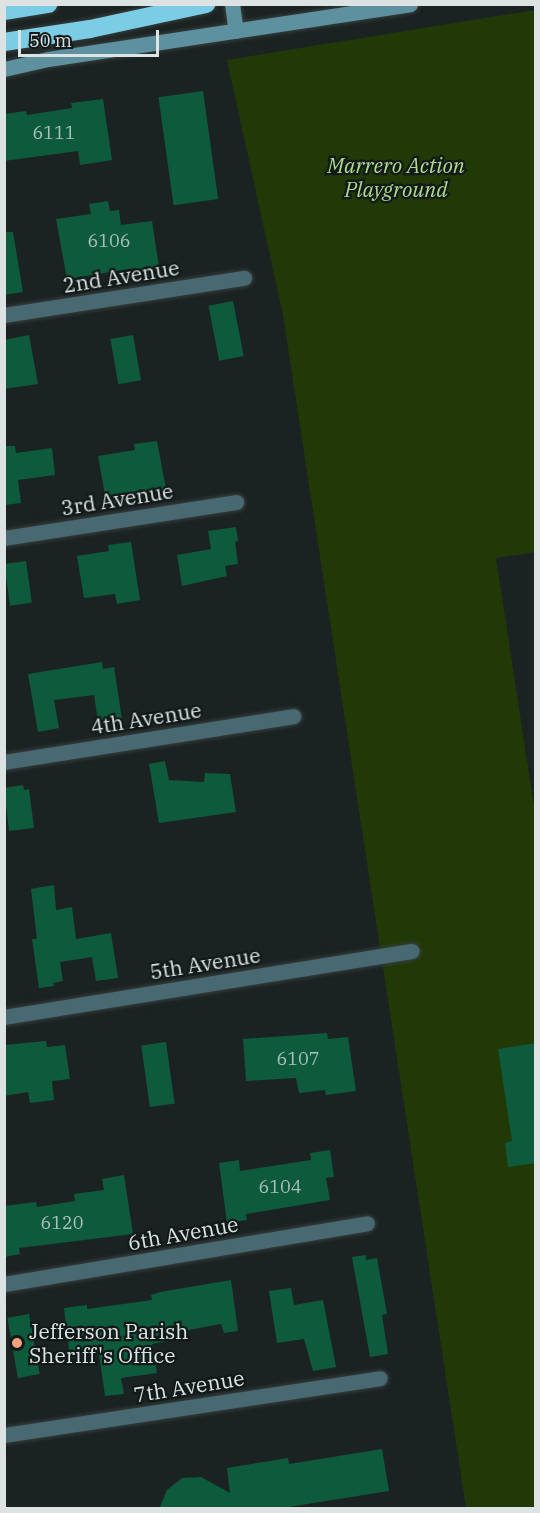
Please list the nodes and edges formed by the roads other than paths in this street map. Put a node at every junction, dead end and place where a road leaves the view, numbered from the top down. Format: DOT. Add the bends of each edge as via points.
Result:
graph roads {
  1 [pos="48,4"];
  2 [pos="206,4"];
  3 [pos="232,4"];
  4 [pos="410,4"];
  5 [pos="4,11"];
  6 [pos="236,31"];
  7 [pos="4,42"];
  8 [pos="4,69"];
  9 [pos="244,278"];
  10 [pos="4,315"];
  11 [pos="236,502"];
  12 [pos="4,538"];
  13 [pos="293,716"];
  14 [pos="4,762"];
  15 [pos="412,951"];
  16 [pos="4,1017"];
  17 [pos="368,1224"];
  18 [pos="4,1284"];
  19 [pos="380,1378"];
  20 [pos="4,1435"];
  1 -- 5 [label="highway"];
  2 -- 7 [label="highway" via="90,29"];
  3 -- 6 [label="main road"];
  4 -- 6 [label="main road"];
  6 -- 8 [label="main road"];
  9 -- 10 [label="street, 2nd Avenue"];
  11 -- 12 [label="street, 3rd Avenue"];
  13 -- 14 [label="street, 4th Avenue"];
  15 -- 16 [label="street, 5th Avenue"];
  17 -- 18 [label="street, 6th Avenue"];
  19 -- 20 [label="street, 7th Avenue"];
}
